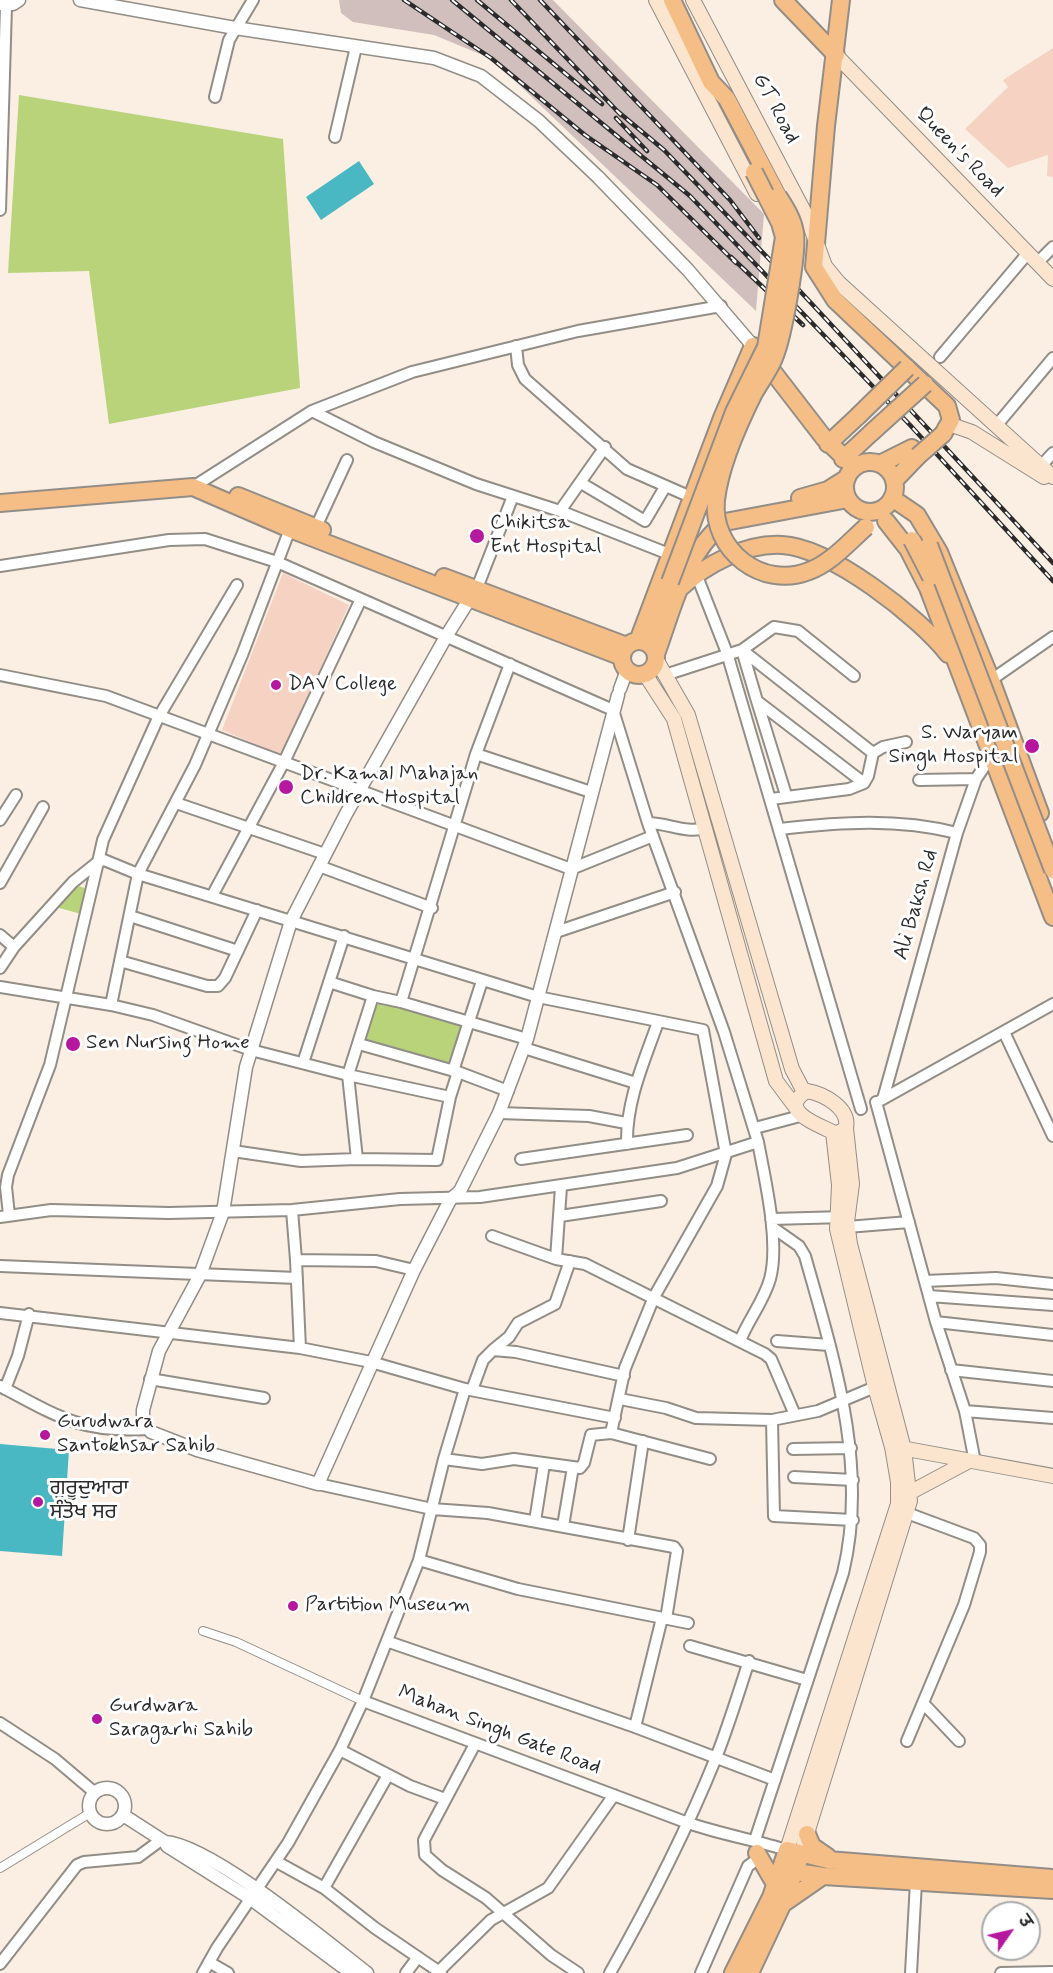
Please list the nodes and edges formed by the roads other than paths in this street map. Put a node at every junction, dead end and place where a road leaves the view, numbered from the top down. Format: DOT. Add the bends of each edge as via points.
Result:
graph roads {
  1 [pos="19,0"];
  2 [pos="80,0"];
  3 [pos="253,0"];
  4 [pos="656,0"];
  5 [pos="672,0"];
  6 [pos="693,0"];
  7 [pos="783,0"];
  8 [pos="830,0"];
  9 [pos="841,0"];
  10 [pos="3,5"];
  11 [pos="235,28"];
  12 [pos="356,47"];
  13 [pos="831,50"];
  14 [pos="711,82"];
  15 [pos="215,97"];
  16 [pos="1,121"];
  17 [pos="334,137"];
  18 [pos="0,210"];
  19 [pos="814,240"];
  20 [pos="1053,247"];
  21 [pos="1032,258"];
  22 [pos="814,266"];
  23 [pos="1053,279"];
  24 [pos="721,306"];
  25 [pos="516,346"];
  26 [pos="753,346"];
  27 [pos="940,357"];
  28 [pos="1053,358"];
  29 [pos="907,368"];
  30 [pos="936,395"];
  31 [pos="312,411"];
  32 [pos="996,426"];
  33 [pos="943,429"];
  34 [pos="828,444"];
  35 [pos="605,447"];
  36 [pos="915,452"];
  37 [pos="1053,453"];
  38 [pos="347,460"];
  39 [pos="880,464"];
  40 [pos="1041,466"];
  41 [pos="848,468"];
  42 [pos="1053,477"];
  43 [pos="581,483"];
  44 [pos="1053,483"];
  45 [pos="193,486"];
  46 [pos="665,487"];
  47 [pos="893,489"];
  48 [pos="695,493"];
  49 [pos="513,496"];
  50 [pos="848,499"];
  51 [pos="0,503"];
  52 [pos="910,509"];
  53 [pos="560,511"];
  54 [pos="886,521"];
  55 [pos="316,527"];
  56 [pos="290,529"];
  57 [pos="671,555"];
  58 [pos="277,562"];
  59 [pos="0,566"];
  60 [pos="694,568"];
  61 [pos="237,585"];
  62 [pos="674,585"];
  63 [pos="473,593"];
  64 [pos="361,599"];
  65 [pos="447,635"];
  66 [pos="1053,637"];
  67 [pos="742,650"];
  68 [pos="639,653"];
  69 [pos="727,653"];
  70 [pos="510,664"];
  71 [pos="958,667"];
  72 [pos="645,674"];
  73 [pos="0,675"];
  74 [pos="665,675"];
  75 [pos="854,676"];
  76 [pos="991,680"];
  77 [pos="757,701"];
  78 [pos="613,710"];
  79 [pos="158,718"];
  80 [pos="1011,733"];
  81 [pos="208,735"];
  82 [pos="906,742"];
  83 [pos="873,753"];
  84 [pos="476,754"];
  85 [pos="991,756"];
  86 [pos="284,762"];
  87 [pos="976,779"];
  88 [pos="919,780"];
  89 [pos="864,783"];
  90 [pos="360,791"];
  91 [pos="591,792"];
  92 [pos="16,795"];
  93 [pos="786,795"];
  94 [pos="771,799"];
  95 [pos="177,803"];
  96 [pos="43,807"];
  97 [pos="0,820"];
  98 [pos="648,823"];
  99 [pos="453,826"];
  100 [pos="250,828"];
  101 [pos="706,828"];
  102 [pos="780,829"];
  103 [pos="957,833"];
  104 [pos="653,836"];
  105 [pos="1053,849"];
  106 [pos="325,854"];
  107 [pos="98,862"];
  108 [pos="319,866"];
  109 [pos="571,869"];
  110 [pos="1053,870"];
  111 [pos="138,874"];
  112 [pos="0,883"];
  113 [pos="675,892"];
  114 [pos="212,896"];
  115 [pos="1053,897"];
  116 [pos="432,908"];
  117 [pos="257,910"];
  118 [pos="130,916"];
  119 [pos="1053,917"];
  120 [pos="291,921"];
  121 [pos="556,932"];
  122 [pos="0,934"];
  123 [pos="344,936"];
  124 [pos="14,947"];
  125 [pos="238,951"];
  126 [pos="416,959"];
  127 [pos="120,961"];
  128 [pos="0,968"];
  129 [pos="482,981"];
  130 [pos="329,982"];
  131 [pos="0,987"];
  132 [pos="373,996"];
  133 [pos="538,997"];
  134 [pos="65,998"];
  135 [pos="401,1002"];
  136 [pos="1053,1004"];
  137 [pos="111,1005"];
  138 [pos="658,1022"];
  139 [pos="468,1023"];
  140 [pos="704,1030"];
  141 [pos="724,1032"];
  142 [pos="1004,1032"];
  143 [pos="359,1044"];
  144 [pos="525,1044"];
  145 [pos="251,1050"];
  146 [pos="303,1064"];
  147 [pos="456,1072"];
  148 [pos="348,1075"];
  149 [pos="636,1083"];
  150 [pos="508,1091"];
  151 [pos="804,1092"];
  152 [pos="450,1097"];
  153 [pos="879,1101"];
  154 [pos="861,1109"];
  155 [pos="798,1112"];
  156 [pos="500,1113"];
  157 [pos="626,1123"];
  158 [pos="842,1126"];
  159 [pos="754,1128"];
  160 [pos="687,1135"];
  161 [pos="1053,1136"];
  162 [pos="758,1142"];
  163 [pos="627,1144"];
  164 [pos="233,1151"];
  165 [pos="726,1154"];
  166 [pos="357,1159"];
  167 [pos="521,1159"];
  168 [pos="4,1176"];
  169 [pos="561,1187"];
  170 [pos="450,1200"];
  171 [pos="661,1201"];
  172 [pos="291,1210"];
  173 [pos="223,1212"];
  174 [pos="5,1216"];
  175 [pos="560,1216"];
  176 [pos="844,1220"];
  177 [pos="909,1222"];
  178 [pos="772,1223"];
  179 [pos="492,1236"];
  180 [pos="556,1259"];
  181 [pos="296,1260"];
  182 [pos="570,1261"];
  183 [pos="0,1266"];
  184 [pos="414,1270"];
  185 [pos="200,1275"];
  186 [pos="297,1278"];
  187 [pos="925,1281"];
  188 [pos="1053,1284"];
  189 [pos="929,1296"];
  190 [pos="654,1297"];
  191 [pos="1053,1305"];
  192 [pos="0,1313"];
  193 [pos="29,1314"];
  194 [pos="936,1322"];
  195 [pos="170,1331"];
  196 [pos="1053,1335"];
  197 [pos="740,1341"];
  198 [pos="777,1341"];
  199 [pos="829,1345"];
  200 [pos="300,1348"];
  201 [pos="493,1350"];
  202 [pos="371,1362"];
  203 [pos="951,1370"];
  204 [pos="624,1376"];
  205 [pos="150,1379"];
  206 [pos="1053,1381"];
  207 [pos="875,1387"];
  208 [pos="3,1388"];
  209 [pos="469,1390"];
  210 [pos="264,1398"];
  211 [pos="620,1399"];
  212 [pos="842,1401"];
  213 [pos="965,1411"];
  214 [pos="795,1416"];
  215 [pos="615,1418"];
  216 [pos="1053,1418"];
  217 [pos="772,1420"];
  218 [pos="147,1429"];
  219 [pos="611,1433"];
  220 [pos="644,1442"];
  221 [pos="851,1448"];
  222 [pos="898,1448"];
  223 [pos="793,1449"];
  224 [pos="444,1459"];
  225 [pos="710,1459"];
  226 [pos="972,1462"];
  227 [pos="544,1464"];
  228 [pos="573,1467"];
  229 [pos="1053,1476"];
  230 [pos="794,1477"];
  231 [pos="853,1480"];
  232 [pos="318,1484"];
  233 [pos="910,1492"];
  234 [pos="432,1509"];
  235 [pos="907,1513"];
  236 [pos="853,1520"];
  237 [pos="535,1521"];
  238 [pos="563,1526"];
  239 [pos="628,1540"];
  240 [pos="419,1560"];
  241 [pos="664,1619"];
  242 [pos="688,1623"];
  243 [pos="203,1631"];
  244 [pos="389,1642"];
  245 [pos="690,1646"];
  246 [pos="749,1661"];
  247 [pos="807,1680"];
  248 [pos="363,1701"];
  249 [pos="923,1703"];
  250 [pos="0,1723"];
  251 [pos="635,1727"];
  252 [pos="907,1741"];
  253 [pos="959,1741"];
  254 [pos="475,1744"];
  255 [pos="340,1750"];
  256 [pos="716,1758"];
  257 [pos="388,1776"];
  258 [pos="775,1780"];
  259 [pos="94,1792"];
  260 [pos="614,1795"];
  261 [pos="445,1799"];
  262 [pos="90,1813"];
  263 [pos="123,1815"];
  264 [pos="688,1823"];
  265 [pos="807,1834"];
  266 [pos="163,1841"];
  267 [pos="757,1850"];
  268 [pos="792,1860"];
  269 [pos="840,1861"];
  270 [pos="277,1862"];
  271 [pos="0,1868"];
  272 [pos="823,1876"];
  273 [pos="1053,1878"];
  274 [pos="916,1882"];
  275 [pos="775,1884"];
  276 [pos="324,1888"];
  277 [pos="1053,1890"];
  278 [pos="254,1895"];
  279 [pos="783,1904"];
  280 [pos="502,1913"];
  281 [pos="418,1957"];
  282 [pos="208,1962"];
  283 [pos="0,1964"];
  284 [pos="440,1972"];
  285 [pos="1053,1972"];
  286 [pos="203,1973"];
  287 [pos="228,1973"];
  288 [pos="351,1973"];
  289 [pos="367,1973"];
  290 [pos="406,1973"];
  291 [pos="578,1973"];
  292 [pos="610,1973"];
  293 [pos="701,1973"];
  294 [pos="733,1973"];
  295 [pos="750,1973"];
  296 [pos="911,1973"];
  297 [pos="1001,1973"];
  298 [pos="1013,1973"];
  1 -- 10 [label="street"];
  2 -- 11 [label="street"];
  3 -- 11 [label="street"];
  4 -- 22 [label="main road" via="769,216"];
  5 -- 14 [label="main road"];
  6 -- 19 [label="main road, GT Road" via="807,217"];
  7 -- 13 [label="main road"];
  8 -- 13 [label="main road"];
  9 -- 13 [label="main road"];
  10 -- 16 [label="street"];
  11 -- 12 [label="street"];
  11 -- 15 [label="street"];
  12 -- 17 [label="street"];
  12 -- 24 [label="street" via="434,58 481,76 539,121 598,177"];
  13 -- 19 [label="main road"];
  13 -- 21 [label="main road, Queen's Road"];
  14 -- 54 [label="main road, bridge" via="727,99 795,231 794,263 777,351 745,414 722,476 716,502 718,527 743,563 755,570 784,576 821,566 866,527"];
  14 -- 62 [label="main road, bridge" via="713,96 780,223 783,237 766,347 734,412"];
  16 -- 18 [label="street"];
  19 -- 22 [label="main road"];
  19 -- 32 [label="main road, GT Road" via="825,266 839,283"];
  20 -- 21 [label="street"];
  21 -- 23 [label="main road, Queen's Road"];
  21 -- 27 [label="street"];
  22 -- 29 [label="main road" via="835,300"];
  24 -- 25 [label="street"];
  24 -- 26 [label="street"];
  25 -- 31 [label="street" via="412,372"];
  25 -- 35 [label="street" via="518,365 525,379"];
  26 -- 34 [label="main road"];
  26 -- 48 [label="main road"];
  28 -- 32 [label="street"];
  29 -- 30 [label="main road"];
  29 -- 34 [label="main road, bridge"];
  30 -- 33 [label="main road"];
  30 -- 41 [label="main road, bridge" via="871,433"];
  31 -- 45 [label="street"];
  31 -- 49 [label="street" via="374,442"];
  32 -- 40 [label="main road, GT Road"];
  33 -- 36 [label="main road, bridge"];
  33 -- 44 [label="main road" via="972,432"];
  34 -- 41 [label="main road"];
  35 -- 43 [label="street"];
  35 -- 46 [label="street" via="633,473"];
  36 -- 39 [label="main road"];
  36 -- 47 [label="main road"];
  37 -- 40 [label="street"];
  38 -- 55 [label="street"];
  39 -- 41 [label="main road" via="864,462"];
  39 -- 47 [label="main road" via="891,474"];
  40 -- 42 [label="main road, GT Road"];
  41 -- 48 [label="main road" via="828,490 726,513"];
  41 -- 50 [label="main road"];
  43 -- 46 [label="street" via="645,521"];
  43 -- 53 [label="street"];
  45 -- 51 [label="main road"];
  45 -- 55 [label="main road" via="225,490"];
  45 -- 56 [label="main road"];
  46 -- 48 [label="street"];
  47 -- 50 [label="main road" via="884,508 868,512"];
  47 -- 52 [label="main road"];
  48 -- 57 [label="main road"];
  49 -- 53 [label="street"];
  49 -- 63 [label="street"];
  50 -- 60 [label="main road" via="725,522 703,542"];
  52 -- 76 [label="main road" via="939,552"];
  52 -- 110 [label="main road, bridge" via="929,545"];
  53 -- 57 [label="street"];
  54 -- 71 [label="main road" via="918,567"];
  54 -- 115 [label="main road, bridge" via="903,529 912,540 936,588"];
  55 -- 63 [label="main road"];
  56 -- 58 [label="street"];
  56 -- 63 [label="main road"];
  57 -- 60 [label="street"];
  57 -- 68 [label="main road"];
  58 -- 59 [label="street" via="220,543 189,539"];
  58 -- 64 [label="street"];
  58 -- 81 [label="street"];
  60 -- 62 [label="main road"];
  60 -- 69 [label="street"];
  60 -- 71 [label="main road" via="783,544 818,554 862,579 928,630"];
  61 -- 79 [label="street"];
  62 -- 68 [label="main road"];
  63 -- 65 [label="street"];
  63 -- 68 [label="main road"];
  64 -- 65 [label="street"];
  64 -- 86 [label="street"];
  65 -- 70 [label="street"];
  65 -- 90 [label="street"];
  66 -- 76 [label="street"];
  67 -- 69 [label="street"];
  67 -- 75 [label="street" via="774,627 798,632"];
  67 -- 77 [label="street"];
  67 -- 83 [label="street"];
  68 -- 72 [label="main road" via="655,665"];
  68 -- 74 [label="main road"];
  68 -- 78 [label="street"];
  69 -- 74 [label="street"];
  69 -- 94 [label="street"];
  70 -- 78 [label="street"];
  70 -- 84 [label="street"];
  71 -- 85 [label="main road"];
  72 -- 101 [label="main road" via="674,719"];
  73 -- 79 [label="street" via="106,696"];
  74 -- 151 [label="main road" via="688,715 792,1069"];
  76 -- 80 [label="main road"];
  77 -- 89 [label="street"];
  77 -- 93 [label="street"];
  78 -- 91 [label="street"];
  78 -- 98 [label="street"];
  79 -- 81 [label="street"];
  79 -- 107 [label="street" via="103,840"];
  80 -- 85 [label="street, Ali Baksh Rd"];
  80 -- 105 [label="main road"];
  81 -- 86 [label="street"];
  81 -- 95 [label="street"];
  82 -- 83 [label="street"];
  83 -- 89 [label="street"];
  84 -- 91 [label="street"];
  84 -- 99 [label="street"];
  85 -- 87 [label="street, Ali Baksh Rd"];
  85 -- 119 [label="main road"];
  86 -- 90 [label="street"];
  86 -- 100 [label="street"];
  87 -- 88 [label="street"];
  87 -- 103 [label="street, Ali Baksh Rd"];
  89 -- 93 [label="street" via="849,789"];
  90 -- 99 [label="street"];
  90 -- 106 [label="street"];
  91 -- 109 [label="street"];
  92 -- 97 [label="street"];
  93 -- 94 [label="street"];
  94 -- 102 [label="street"];
  95 -- 100 [label="street"];
  95 -- 111 [label="street"];
  96 -- 112 [label="street"];
  98 -- 101 [label="street" via="667,824 690,832"];
  98 -- 104 [label="street"];
  99 -- 109 [label="street"];
  99 -- 116 [label="street"];
  100 -- 106 [label="street"];
  100 -- 114 [label="street"];
  101 -- 155 [label="main road" via="776,1081"];
  102 -- 103 [label="street" via="857,821 914,824"];
  102 -- 154 [label="street"];
  103 -- 153 [label="street, Ali Baksh Rd"];
  104 -- 109 [label="street"];
  104 -- 113 [label="street"];
  106 -- 108 [label="street"];
  107 -- 111 [label="street" via="109,861"];
  107 -- 124 [label="street" via="73,882"];
  107 -- 134 [label="street"];
  108 -- 116 [label="street"];
  108 -- 120 [label="street"];
  109 -- 121 [label="street"];
  111 -- 114 [label="street"];
  111 -- 118 [label="street"];
  113 -- 121 [label="street"];
  113 -- 141 [label="street"];
  114 -- 117 [label="street"];
  116 -- 126 [label="street"];
  117 -- 120 [label="street"];
  117 -- 125 [label="street"];
  118 -- 125 [label="street"];
  118 -- 127 [label="street"];
  120 -- 123 [label="street"];
  120 -- 145 [label="street"];
  121 -- 133 [label="street"];
  122 -- 124 [label="street"];
  123 -- 126 [label="street"];
  123 -- 130 [label="street"];
  124 -- 128 [label="street"];
  125 -- 127 [label="street" via="222,983 212,987"];
  126 -- 129 [label="street"];
  126 -- 135 [label="street"];
  127 -- 137 [label="street"];
  129 -- 133 [label="street"];
  129 -- 139 [label="street"];
  130 -- 132 [label="street"];
  130 -- 146 [label="street"];
  131 -- 134 [label="street"];
  132 -- 135 [label="street"];
  132 -- 143 [label="street"];
  133 -- 138 [label="street"];
  133 -- 144 [label="street"];
  134 -- 137 [label="street"];
  134 -- 168 [label="street" via="50,1065"];
  135 -- 139 [label="street"];
  136 -- 142 [label="street"];
  137 -- 145 [label="street" via="153,1015"];
  138 -- 140 [label="street"];
  138 -- 149 [label="street"];
  139 -- 144 [label="street"];
  139 -- 147 [label="street"];
  140 -- 141 [label="street"];
  140 -- 165 [label="street"];
  141 -- 159 [label="street"];
  142 -- 153 [label="street"];
  142 -- 161 [label="street"];
  143 -- 147 [label="street"];
  143 -- 148 [label="street"];
  144 -- 149 [label="street"];
  144 -- 150 [label="street"];
  145 -- 146 [label="street"];
  145 -- 164 [label="street" via="240,1091"];
  146 -- 148 [label="street"];
  147 -- 150 [label="street"];
  147 -- 152 [label="street"];
  148 -- 152 [label="street"];
  148 -- 166 [label="street"];
  149 -- 157 [label="street"];
  150 -- 156 [label="street"];
  151 -- 155 [label="main road" via="798,1100"];
  151 -- 158 [label="main road" via="814,1092 839,1106"];
  152 -- 166 [label="street" via="439,1159"];
  153 -- 154 [label="street"];
  153 -- 177 [label="street"];
  154 -- 158 [label="street"];
  155 -- 158 [label="main road"];
  155 -- 159 [label="street"];
  156 -- 157 [label="street" via="589,1116"];
  156 -- 170 [label="street" via="460,1191"];
  157 -- 163 [label="street"];
  158 -- 176 [label="main road" via="852,1184"];
  159 -- 162 [label="street"];
  160 -- 163 [label="street"];
  162 -- 165 [label="street"];
  162 -- 178 [label="street"];
  163 -- 167 [label="street"];
  164 -- 166 [label="street" via="301,1161"];
  164 -- 173 [label="street"];
  165 -- 169 [label="street" via="677,1168"];
  165 -- 190 [label="street" via="717,1186"];
  168 -- 174 [label="street"];
  169 -- 170 [label="street"];
  169 -- 175 [label="street"];
  170 -- 172 [label="street" via="400,1199"];
  170 -- 184 [label="street"];
  171 -- 175 [label="street"];
  172 -- 173 [label="street"];
  172 -- 181 [label="street"];
  173 -- 174 [label="street" via="72,1209"];
  173 -- 185 [label="street"];
  175 -- 180 [label="street"];
  176 -- 177 [label="street"];
  176 -- 178 [label="street"];
  176 -- 207 [label="main road" via="843,1261"];
  176 -- 222 [label="main road"];
  177 -- 187 [label="street"];
  178 -- 197 [label="street" via="770,1280"];
  178 -- 199 [label="street" via="805,1256"];
  179 -- 180 [label="street"];
  180 -- 182 [label="street"];
  181 -- 184 [label="street" via="376,1261"];
  181 -- 186 [label="street"];
  182 -- 190 [label="street" via="585,1264"];
  182 -- 201 [label="street" via="555,1304 518,1323"];
  183 -- 185 [label="street"];
  184 -- 202 [label="street"];
  185 -- 186 [label="street"];
  185 -- 195 [label="street"];
  186 -- 200 [label="street"];
  187 -- 188 [label="street" via="996,1278"];
  187 -- 189 [label="street"];
  189 -- 191 [label="street"];
  189 -- 194 [label="street"];
  190 -- 197 [label="street"];
  190 -- 204 [label="street"];
  192 -- 193 [label="street"];
  193 -- 195 [label="street"];
  193 -- 208 [label="street" via="18,1356"];
  194 -- 196 [label="street"];
  194 -- 203 [label="street"];
  195 -- 200 [label="street"];
  195 -- 205 [label="street"];
  197 -- 214 [label="street" via="770,1357"];
  198 -- 199 [label="street"];
  199 -- 212 [label="street"];
  200 -- 202 [label="street"];
  201 -- 204 [label="street"];
  201 -- 209 [label="street" via="483,1360"];
  202 -- 209 [label="street"];
  202 -- 232 [label="street"];
  203 -- 206 [label="street"];
  203 -- 213 [label="street"];
  204 -- 211 [label="street"];
  205 -- 210 [label="street"];
  205 -- 218 [label="street" via="143,1410"];
  207 -- 212 [label="street"];
  207 -- 222 [label="main road"];
  208 -- 218 [label="street" via="43,1410 87,1427"];
  209 -- 215 [label="street"];
  209 -- 224 [label="street"];
  211 -- 215 [label="street"];
  211 -- 217 [label="street" via="696,1418"];
  212 -- 214 [label="street"];
  212 -- 221 [label="street"];
  213 -- 216 [label="street"];
  213 -- 226 [label="street"];
  214 -- 217 [label="street"];
  215 -- 219 [label="street"];
  217 -- 236 [label="street" via="774,1516"];
  218 -- 232 [label="street" via="196,1450"];
  219 -- 220 [label="street"];
  219 -- 228 [label="street" via="591,1435 583,1465"];
  220 -- 225 [label="street"];
  220 -- 239 [label="street"];
  221 -- 223 [label="street"];
  221 -- 231 [label="street"];
  222 -- 226 [label="main road"];
  222 -- 233 [label="main road"];
  222 -- 268 [label="main road" via="898,1504"];
  224 -- 227 [label="street" via="482,1464 514,1459"];
  224 -- 234 [label="street"];
  226 -- 229 [label="main road"];
  226 -- 233 [label="main road"];
  227 -- 228 [label="street"];
  227 -- 237 [label="street"];
  228 -- 238 [label="street"];
  230 -- 231 [label="street"];
  231 -- 236 [label="street"];
  232 -- 234 [label="street"];
  233 -- 235 [label="main road"];
  234 -- 237 [label="street"];
  234 -- 240 [label="street"];
  235 -- 249 [label="street" via="974,1538 980,1545 964,1605"];
  235 -- 265 [label="main road"];
  236 -- 247 [label="street" via="843,1573"];
  237 -- 238 [label="street"];
  238 -- 239 [label="street"];
  239 -- 241 [label="street" via="676,1549"];
  240 -- 241 [label="street" via="518,1589"];
  240 -- 244 [label="street"];
  241 -- 242 [label="street"];
  241 -- 251 [label="street"];
  243 -- 248 [label="street, Mahan Singh Gate Road" via="230,1639"];
  244 -- 248 [label="street"];
  244 -- 251 [label="street"];
  245 -- 246 [label="street"];
  246 -- 247 [label="street"];
  246 -- 256 [label="street"];
  247 -- 258 [label="street"];
  248 -- 254 [label="street, Mahan Singh Gate Road"];
  248 -- 255 [label="street"];
  249 -- 252 [label="street"];
  249 -- 253 [label="street"];
  250 -- 259 [label="street" via="55,1759"];
  251 -- 256 [label="street"];
  254 -- 260 [label="street, Mahan Singh Gate Road"];
  254 -- 261 [label="street"];
  255 -- 257 [label="street"];
  255 -- 270 [label="street"];
  256 -- 258 [label="street"];
  256 -- 264 [label="street"];
  257 -- 261 [label="street"];
  257 -- 276 [label="street"];
  258 -- 267 [label="street"];
  259 -- 262 [label="street" via="89,1802"];
  259 -- 263 [label="street" via="105,1788 117,1791 125,1804"];
  260 -- 264 [label="street, Mahan Singh Gate Road"];
  260 -- 280 [label="street" via="548,1888"];
  261 -- 280 [label="street" via="424,1840 425,1855"];
  262 -- 263 [label="street" via="103,1824 114,1823"];
  262 -- 271 [label="street"];
  263 -- 266 [label="street"];
  264 -- 267 [label="street, Mahan Singh Gate Road" via="736,1838"];
  264 -- 292 [label="street"];
  265 -- 268 [label="main road"];
  265 -- 269 [label="main road" via="821,1854"];
  266 -- 278 [label="street" via="212,1861"];
  266 -- 283 [label="street" via="138,1857 77,1865"];
  267 -- 268 [label="street, Mahan Singh Gate Road"];
  267 -- 275 [label="main road"];
  267 -- 293 [label="street"];
  268 -- 269 [label="main road"];
  268 -- 272 [label="main road"];
  268 -- 275 [label="main road"];
  268 -- 279 [label="main road"];
  269 -- 273 [label="main road"];
  270 -- 276 [label="street"];
  270 -- 278 [label="street"];
  272 -- 274 [label="main road"];
  272 -- 279 [label="main road"];
  274 -- 277 [label="main road"];
  274 -- 296 [label="street"];
  275 -- 294 [label="main road"];
  276 -- 281 [label="street"];
  278 -- 282 [label="street"];
  278 -- 288 [label="street"];
  278 -- 289 [label="street"];
  279 -- 295 [label="main road"];
  280 -- 284 [label="street"];
  280 -- 291 [label="street"];
  281 -- 284 [label="street"];
  281 -- 290 [label="street"];
  282 -- 286 [label="street"];
  282 -- 287 [label="street"];
  285 -- 298 [label="street"];
  297 -- 298 [label="street"];
}
